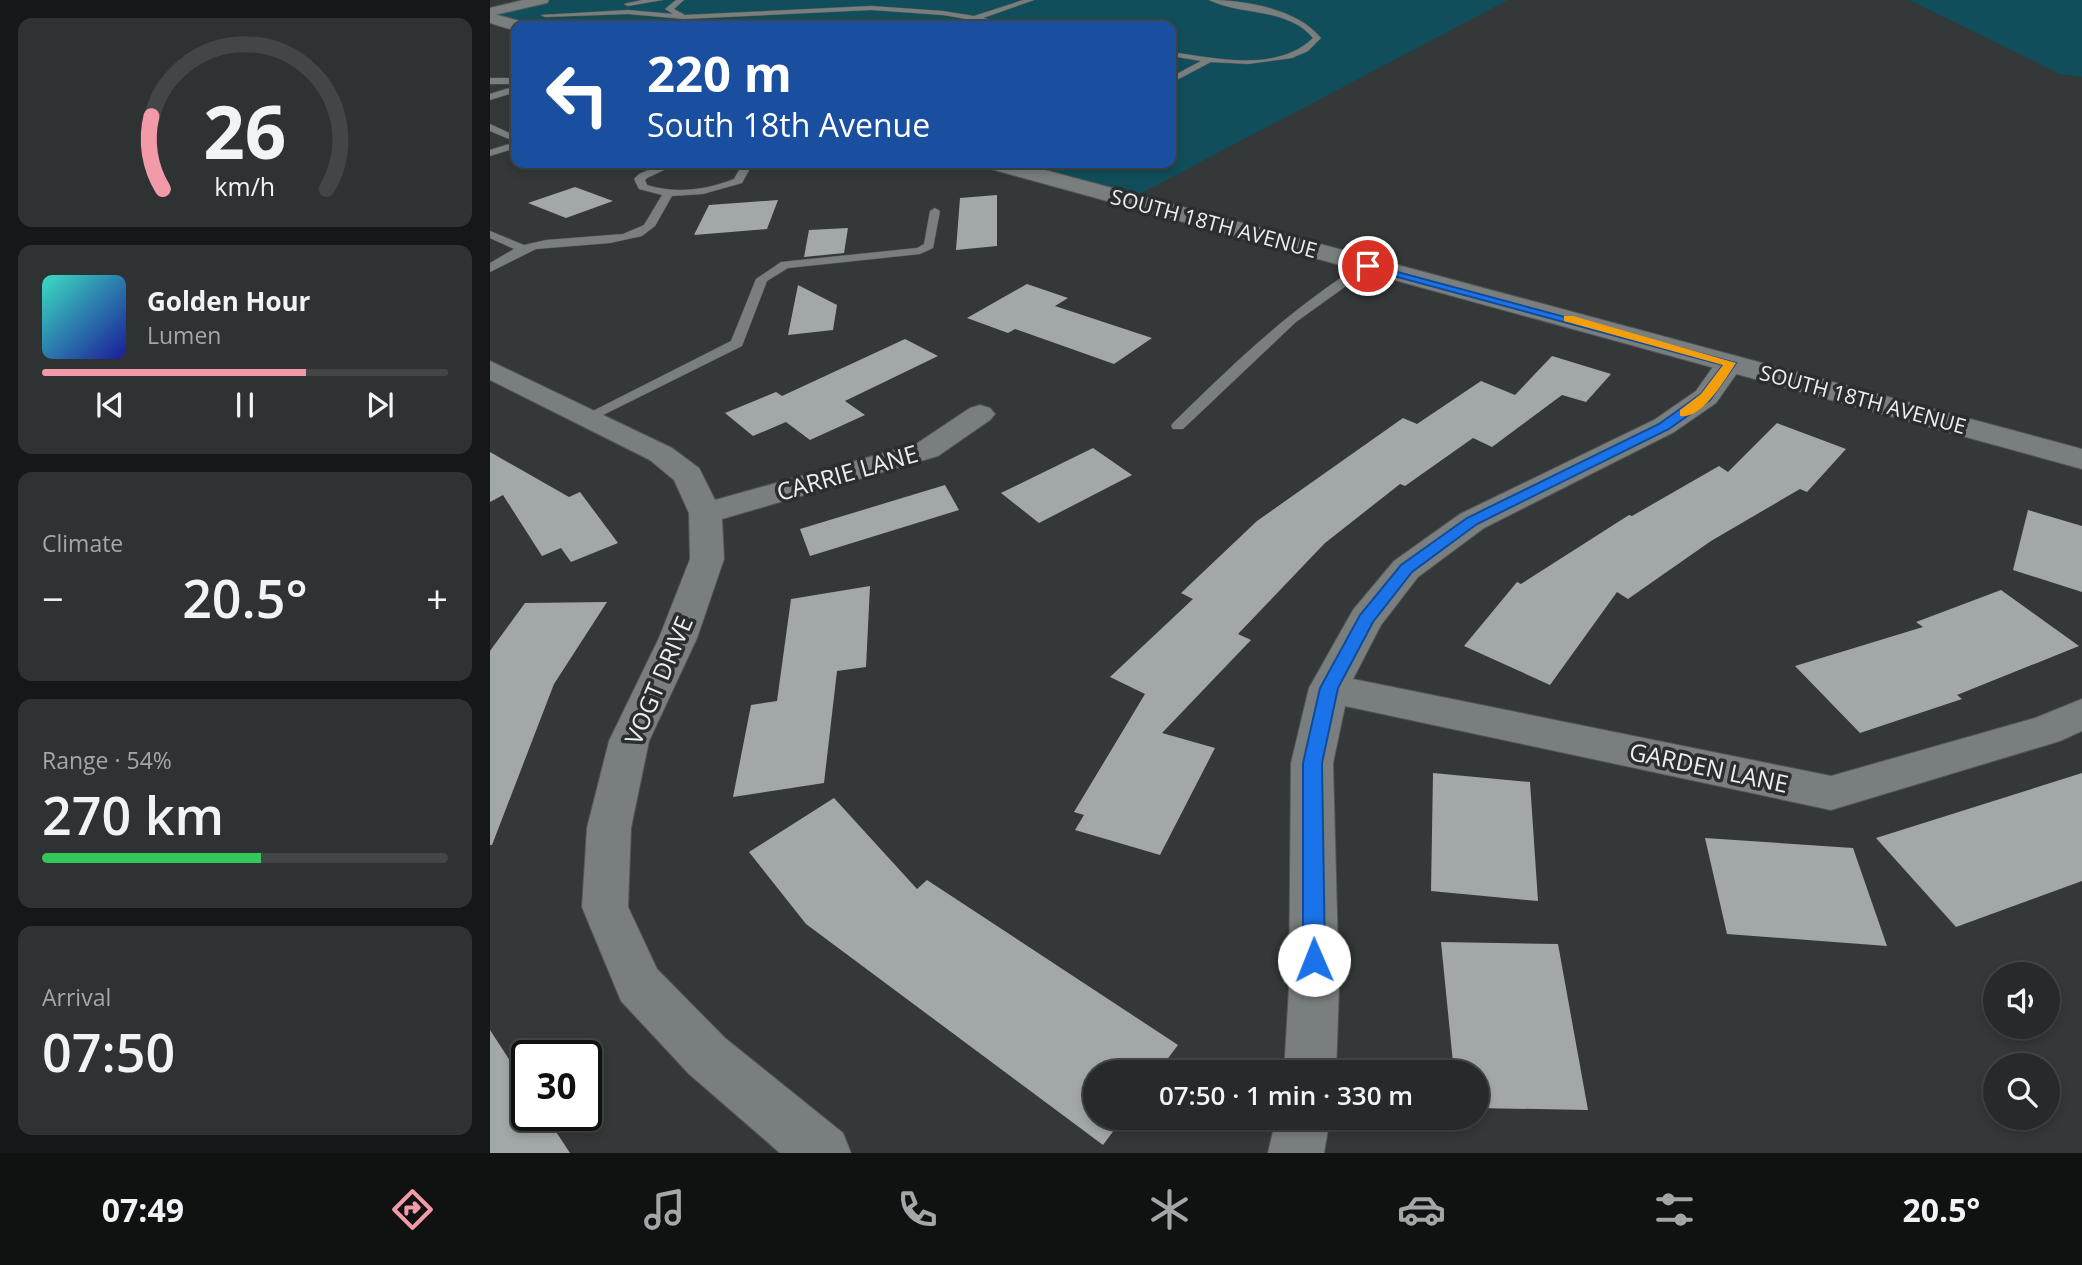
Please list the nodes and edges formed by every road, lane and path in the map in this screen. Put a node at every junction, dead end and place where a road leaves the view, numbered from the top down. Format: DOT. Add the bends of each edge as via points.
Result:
graph roads {
  1 [pos="513,0"];
  2 [pos="659,0"];
  3 [pos="680,0"];
  4 [pos="1030,0"];
  5 [pos="1213,0"];
  6 [pos="490,5"];
  7 [pos="585,6"];
  8 [pos="546,8"];
  9 [pos="490,12"];
  10 [pos="576,13"];
  11 [pos="684,17"];
  12 [pos="490,18"];
  13 [pos="975,18"];
  14 [pos="688,21"];
  15 [pos="966,21"];
  16 [pos="991,21"];
  17 [pos="511,24"];
  18 [pos="490,31"];
  19 [pos="511,37"];
  20 [pos="1176,55"];
  21 [pos="1209,60"];
  22 [pos="1176,77"];
  23 [pos="490,81"];
  24 [pos="511,81"];
  25 [pos="511,91"];
  26 [pos="490,97"];
  27 [pos="511,124"];
  28 [pos="490,126"];
  29 [pos="511,136"];
  30 [pos="511,147"];
  31 [pos="490,153"];
  32 [pos="658,168"];
  33 [pos="745,168"];
  34 [pos="1013,168"];
  35 [pos="668,194"];
  36 [pos="935,211"];
  37 [pos="490,234"];
  38 [pos="523,249"];
  39 [pos="1368,266"];
  40 [pos="490,268"];
  41 [pos="1730,363"];
  42 [pos="490,369"];
  43 [pos="980,414"];
  44 [pos="588,417"];
  45 [pos="1178,426"];
  46 [pos="2082,459"];
  47 [pos="705,513"];
  48 [pos="1329,688"];
  49 [pos="2082,714"];
  50 [pos="1311,1060"];
  51 [pos="1301,1130"];
  52 [pos="823,1153"];
  53 [pos="1296,1153"];
  1 -- 6 [label="street"];
  2 -- 7 [label="lane"];
  3 -- 11 [label="lane" via="669,9"];
  4 -- 13 [label="lane"];
  5 -- 21 [label="lane" via="1291,20 1311,29 1317,38 1303,51 1275,58"];
  7 -- 8 [label="lane"];
  7 -- 10 [label="lane"];
  8 -- 9 [label="street"];
  8 -- 10 [label="lane"];
  10 -- 11 [label="lane"];
  11 -- 13 [label="lane" via="871,8"];
  11 -- 14 [label="lane"];
  12 -- 17 [label="street"];
  13 -- 15 [label="lane"];
  13 -- 16 [label="lane"];
  18 -- 19 [label="street"];
  20 -- 21 [label="lane"];
  21 -- 22 [label="lane"];
  23 -- 24 [label="lane"];
  25 -- 26 [label="lane"];
  27 -- 28 [label="lane"];
  28 -- 29 [label="lane"];
  30 -- 31 [label="lane"];
  32 -- 35 [label="lane" via="639,179 643,187"];
  33 -- 35 [label="lane" via="738,181 715,189"];
  34 -- 39 [label="street, SOUTH 18TH AVENUE"];
  35 -- 38 [label="lane" via="648,227 638,232"];
  36 -- 44 [label="lane" via="929,246 920,251 785,265 773,271 762,279 737,343"];
  37 -- 38 [label="lane"];
  38 -- 40 [label="lane"];
  39 -- 41 [label="street, SOUTH 18TH AVENUE"];
  39 -- 45 [label="lane" via="1283,327"];
  41 -- 46 [label="street, SOUTH 18TH AVENUE"];
  41 -- 48 [label="street" via="1692,409 1472,521 1406,569 1366,619"];
  42 -- 44 [label="street, VOGT DRIVE"];
  43 -- 47 [label="street, CARRIE LANE" via="926,450"];
  44 -- 47 [label="street, VOGT DRIVE" via="661,454 688,475"];
  47 -- 52 [label="street, VOGT DRIVE" via="707,559 678,638 629,741 609,828 605,907 639,985 707,1056"];
  48 -- 49 [label="street, GARDEN LANE" via="1831,793 2046,730"];
  48 -- 50 [label="street" via="1312,763"];
  51 -- 53 [label="street"];
}
